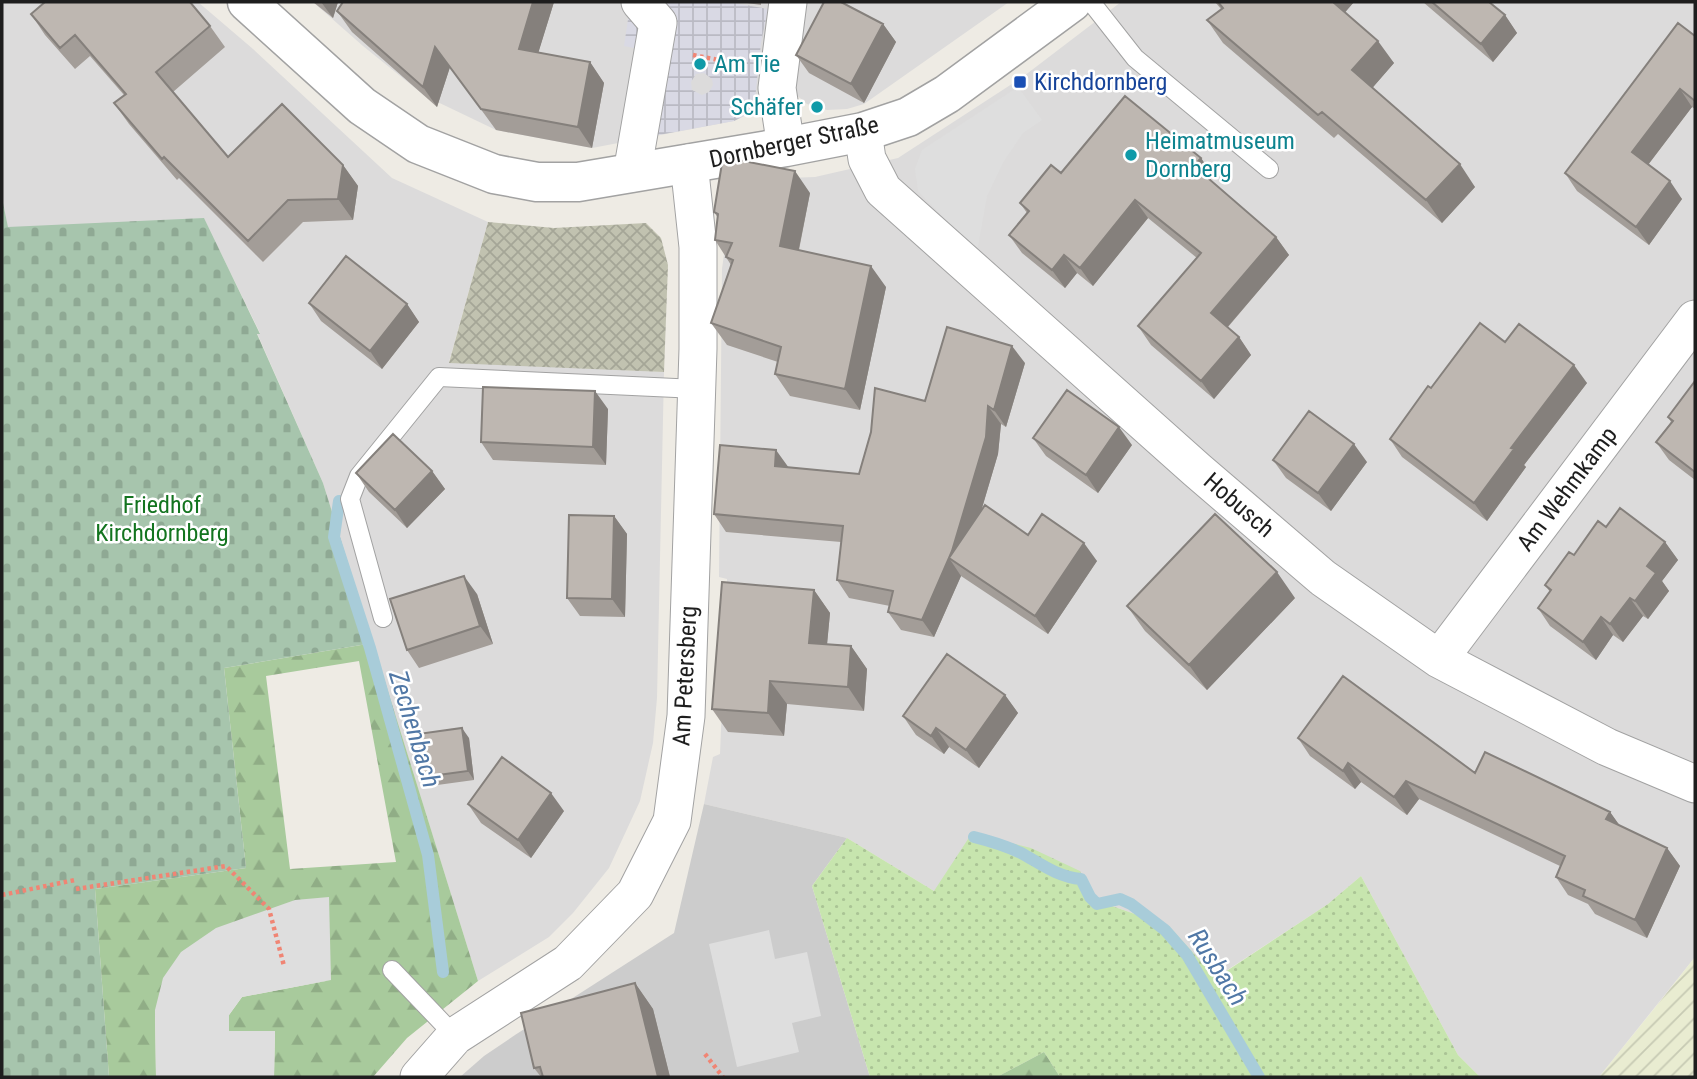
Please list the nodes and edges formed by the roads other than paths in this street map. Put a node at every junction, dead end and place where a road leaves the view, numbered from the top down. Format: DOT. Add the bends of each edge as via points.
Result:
graph roads {
  1 [pos="247,2"];
  2 [pos="640,2"];
  3 [pos="788,2"];
  4 [pos="1072,2"];
  5 [pos="1091,2"];
  6 [pos="863,132"];
  7 [pos="786,147"];
  8 [pos="689,163"];
  9 [pos="1269,169"];
  10 [pos="632,173"];
  11 [pos="1695,319"];
  12 [pos="697,389"];
  13 [pos="383,618"];
  14 [pos="1439,659"];
  15 [pos="1695,784"];
  16 [pos="392,970"];
  17 [pos="455,1036"];
  18 [pos="419,1077"];
  1 -- 10 [label="street, Dornberger Straße" via="362,106 418,144 494,174 537,182 579,182"];
  2 -- 10 [label="street" via="659,23"];
  3 -- 7 [label="street" via="777,88"];
  4 -- 6 [label="street, Dornberger Straße" via="947,94 908,117"];
  5 -- 9 [label="lane" via="1135,58"];
  6 -- 7 [label="street, Dornberger Straße"];
  6 -- 14 [label="street, Hobusch" via="867,159 883,190 1324,578"];
  7 -- 8 [label="street, Dornberger Straße"];
  8 -- 10 [label="street, Dornberger Straße"];
  8 -- 12 [label="street, Am Petersberg" via="698,247"];
  11 -- 14 [label="street, Am Wehmkamp"];
  12 -- 13 [label="lane" via="439,377 359,476 350,499"];
  12 -- 17 [label="street, Am Petersberg" via="686,716 672,821 635,894 568,963"];
  14 -- 15 [label="street, Hobusch" via="1607,747"];
  16 -- 17 [label="lane"];
  17 -- 18 [label="street, Am Petersberg"];
}
